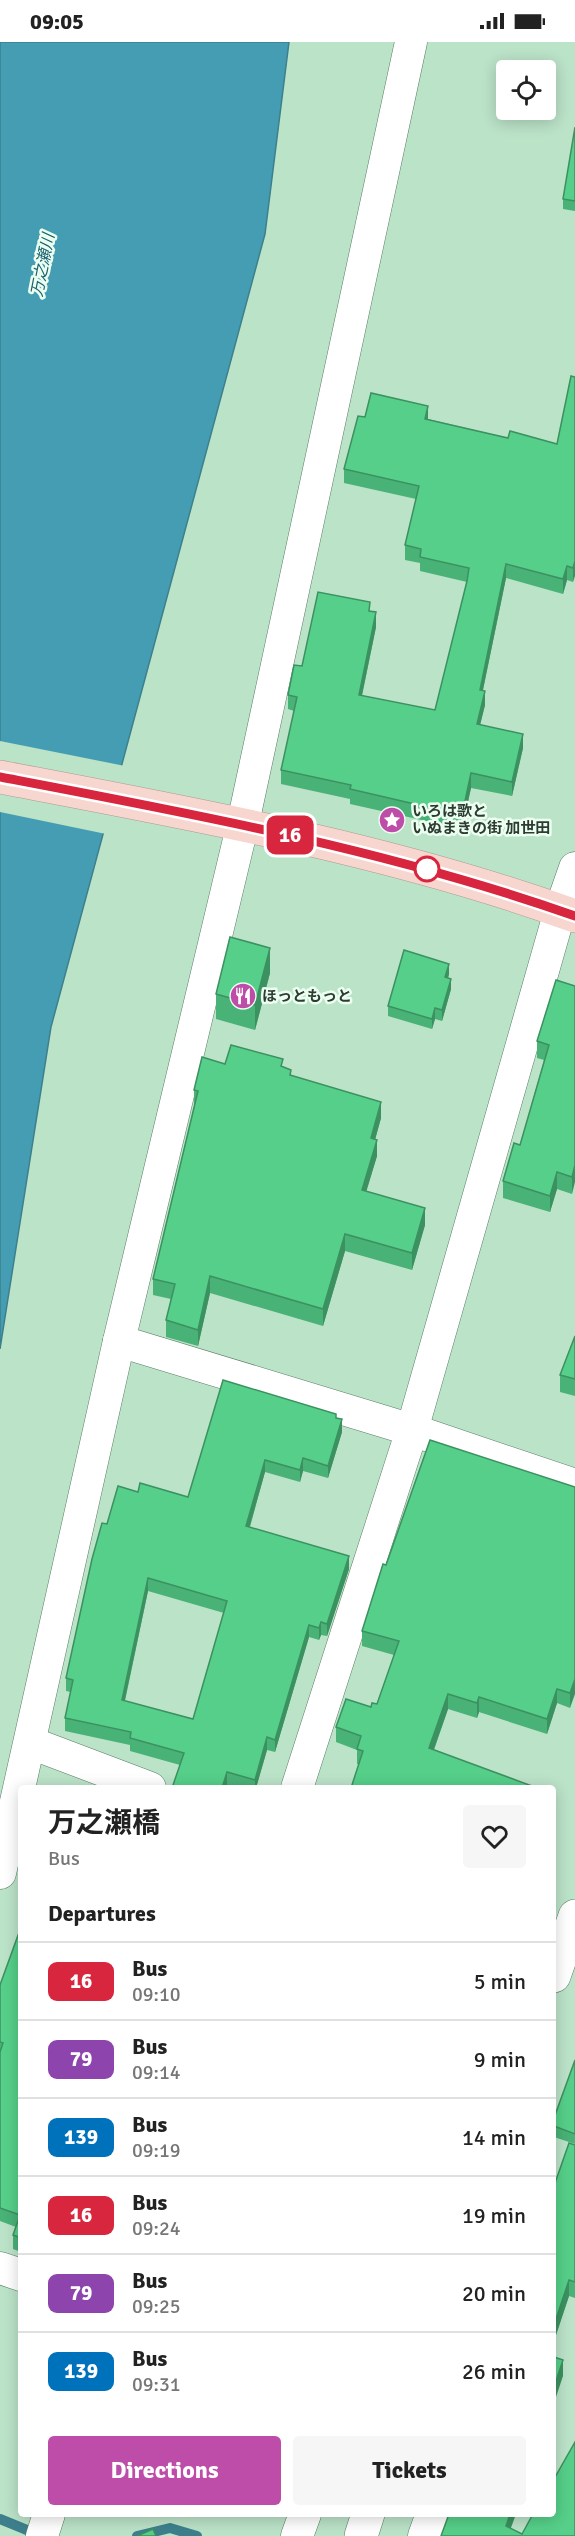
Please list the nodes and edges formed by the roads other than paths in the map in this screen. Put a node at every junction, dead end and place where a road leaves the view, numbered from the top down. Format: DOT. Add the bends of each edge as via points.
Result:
graph roads {
  1 [pos="411,42"];
  2 [pos="0,777"];
  3 [pos="230,821"];
  4 [pos="575,868"];
  5 [pos="567,914"];
  6 [pos="119,1341"];
  7 [pos="412,1430"];
  8 [pos="575,1485"];
  9 [pos="31,1743"];
  10 [pos="21,1785"];
  11 [pos="142,1785"];
  12 [pos="298,1785"];
  13 [pos="18,1798"];
  14 [pos="0,1873"];
  15 [pos="567,1935"];
  16 [pos="556,1971"];
  17 [pos="0,2268"];
  18 [pos="18,2274"];
  19 [pos="48,2517"];
  20 [pos="304,2517"];
  21 [pos="368,2517"];
  22 [pos="431,2517"];
  23 [pos="42,2536"];
  24 [pos="297,2536"];
  25 [pos="361,2536"];
  26 [pos="424,2536"];
  1 -- 3 [label="street"];
  2 -- 3 [label="highway"];
  3 -- 5 [label="highway" via="407,863"];
  3 -- 6 [label="street"];
  4 -- 5 [label="street"];
  5 -- 7 [label="street"];
  6 -- 7 [label="street"];
  6 -- 9 [label="street"];
  7 -- 8 [label="street"];
  7 -- 12 [label="street"];
  9 -- 10 [label="street"];
  9 -- 11 [label="street"];
  13 -- 14 [label="street"];
  15 -- 16 [label="street"];
  17 -- 18 [label="street"];
  19 -- 23 [label="street"];
  20 -- 24 [label="street"];
  21 -- 25 [label="street"];
  22 -- 26 [label="street"];
}
